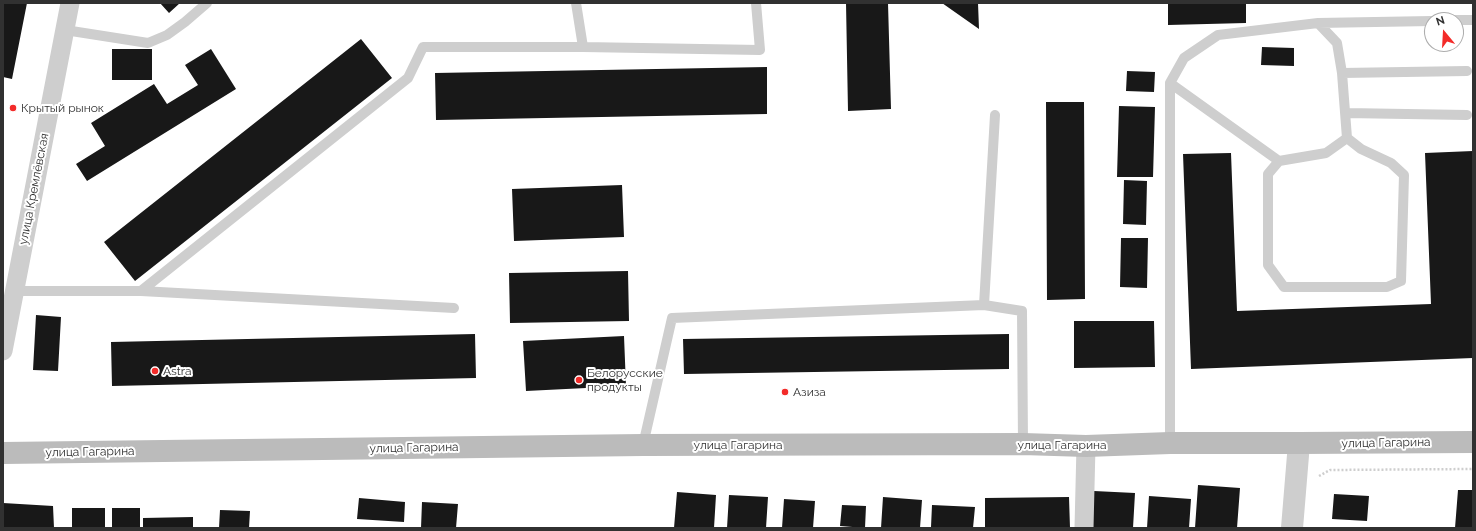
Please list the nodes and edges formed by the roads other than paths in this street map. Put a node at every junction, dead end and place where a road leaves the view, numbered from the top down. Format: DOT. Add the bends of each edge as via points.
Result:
graph roads {
  1 [pos="70,3"];
  2 [pos="207,3"];
  3 [pos="576,3"];
  4 [pos="756,3"];
  5 [pos="1424,21"];
  6 [pos="1318,24"];
  7 [pos="65,30"];
  8 [pos="583,47"];
  9 [pos="1467,71"];
  10 [pos="1342,73"];
  11 [pos="1170,83"];
  12 [pos="1346,113"];
  13 [pos="995,115"];
  14 [pos="1467,115"];
  15 [pos="1347,138"];
  16 [pos="1279,161"];
  17 [pos="14,291"];
  18 [pos="141,291"];
  19 [pos="984,305"];
  20 [pos="454,308"];
  21 [pos="3,351"];
  22 [pos="1473,442"];
  23 [pos="1170,443"];
  24 [pos="1299,443"];
  25 [pos="1023,444"];
  26 [pos="643,445"];
  27 [pos="1086,446"];
  28 [pos="3,453"];
  29 [pos="1084,528"];
  30 [pos="1292,528"];
  1 -- 7 [label="street, улица Кремлёвская"];
  2 -- 7 [label="lane" via="167,35 148,43"];
  3 -- 8 [label="lane"];
  4 -- 8 [label="lane" via="760,50"];
  5 -- 6 [label="lane"];
  6 -- 10 [label="lane" via="1337,43"];
  6 -- 11 [label="lane" via="1218,35 1184,58"];
  7 -- 17 [label="street, улица Кремлёвская"];
  8 -- 18 [label="lane" via="423,47 408,78"];
  9 -- 10 [label="lane"];
  10 -- 12 [label="lane"];
  11 -- 16 [label="lane"];
  11 -- 23 [label="lane"];
  12 -- 14 [label="lane"];
  12 -- 15 [label="lane"];
  13 -- 19 [label="lane"];
  15 -- 16 [label="lane" via="1326,154"];
  15 -- 16 [label="lane" via="1361,149 1391,163 1404,175 1401,281 1387,287 1284,287 1268,265 1268,174"];
  17 -- 18 [label="lane"];
  17 -- 21 [label="street, улица Кремлёвская"];
  18 -- 20 [label="lane"];
  19 -- 25 [label="lane" via="1022,311"];
  19 -- 26 [label="lane" via="672,318"];
  22 -- 24 [label="main road, улица Гагарина"];
  23 -- 24 [label="main road, улица Гагарина"];
  23 -- 27 [label="main road, улица Гагарина"];
  24 -- 30 [label="street"];
  25 -- 26 [label="main road, улица Гагарина"];
  25 -- 27 [label="main road, улица Гагарина"];
  26 -- 28 [label="main road, улица Гагарина"];
  27 -- 29 [label="street"];
}
